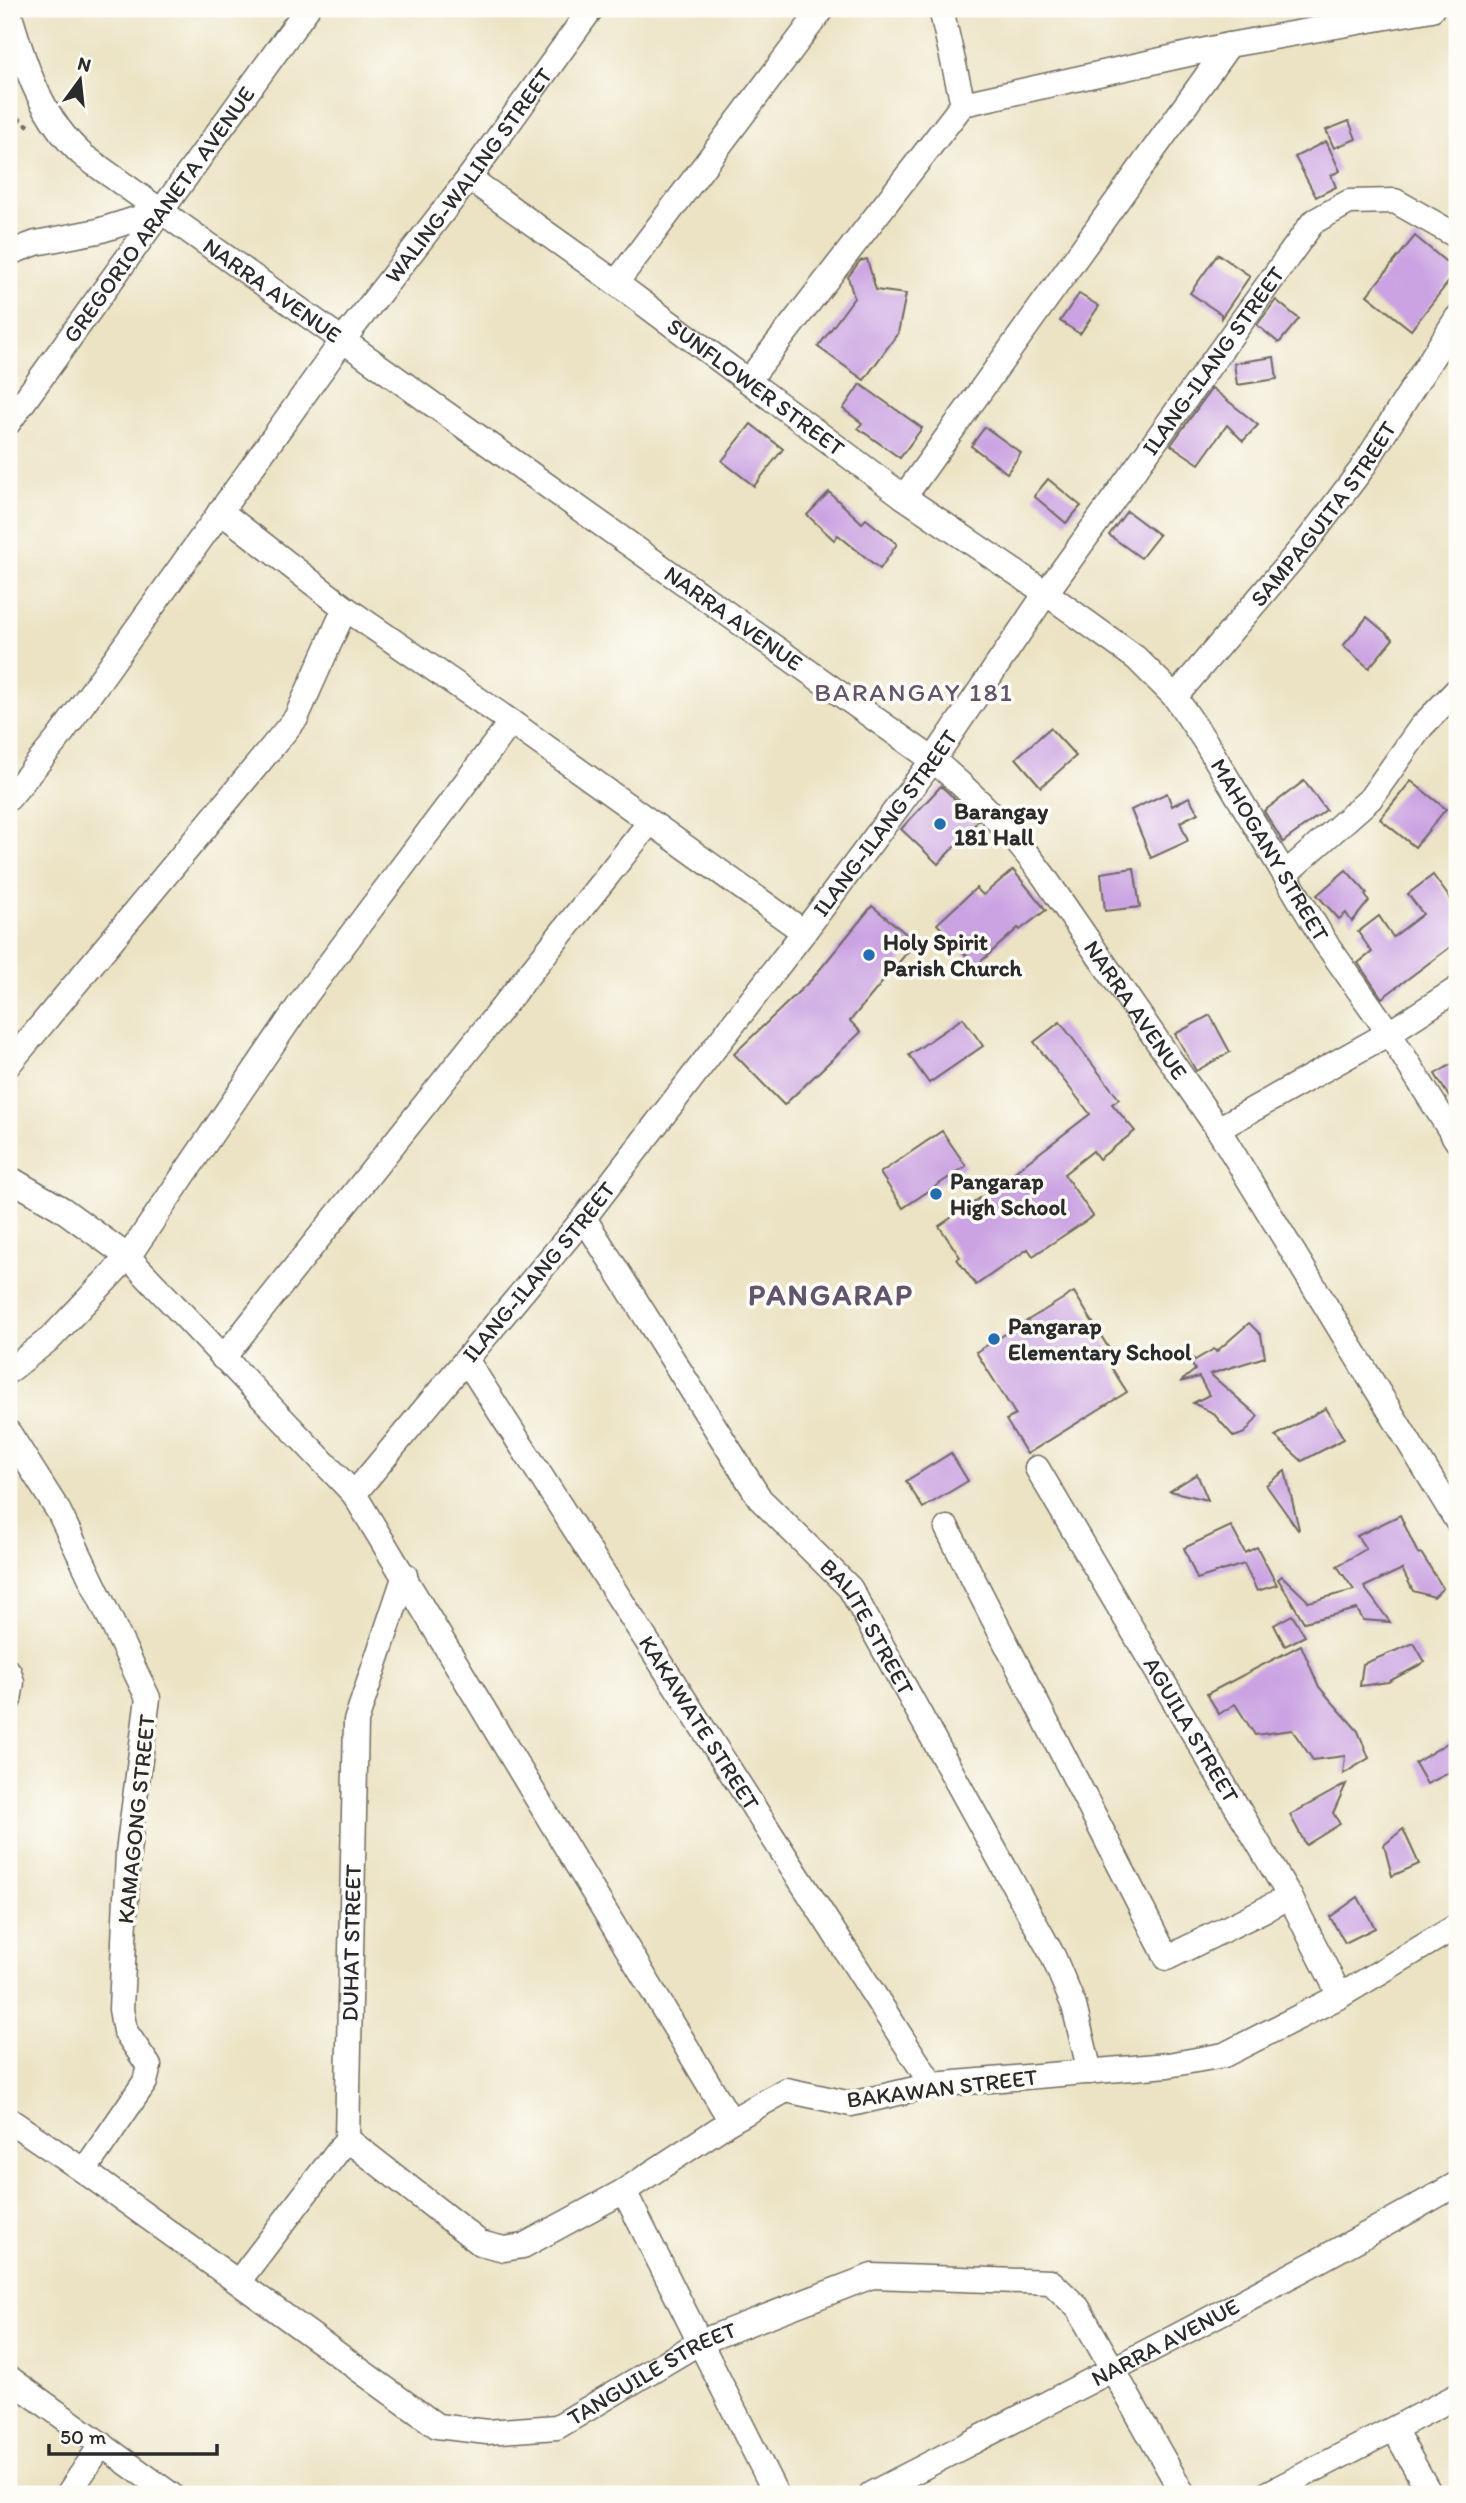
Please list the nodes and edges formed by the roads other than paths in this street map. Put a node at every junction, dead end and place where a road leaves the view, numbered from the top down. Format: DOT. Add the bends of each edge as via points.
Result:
graph roads {
  1 [pos="307,9"];
  2 [pos="591,9"];
  3 [pos="822,9"];
  4 [pos="941,9"];
  5 [pos="1432,9"];
  6 [pos="9,12"];
  7 [pos="1229,45"];
  8 [pos="963,104"];
  9 [pos="470,178"];
  10 [pos="162,211"];
  11 [pos="1457,236"];
  12 [pos="9,253"];
  13 [pos="616,284"];
  14 [pos="1457,318"];
  15 [pos="343,340"];
  16 [pos="748,381"];
  17 [pos="9,422"];
  18 [pos="904,496"];
  19 [pos="220,512"];
  20 [pos="1046,593"];
  21 [pos="345,608"];
  22 [pos="1457,690"];
  23 [pos="1175,697"];
  24 [pos="511,722"];
  25 [pos="933,760"];
  26 [pos="9,798"];
  27 [pos="650,822"];
  28 [pos="1285,874"];
  29 [pos="804,933"];
  30 [pos="1457,989"];
  31 [pos="1389,1033"];
  32 [pos="9,1063"];
  33 [pos="1218,1129"];
  34 [pos="1457,1141"];
  35 [pos="9,1178"];
  36 [pos="584,1218"];
  37 [pos="128,1257"];
  38 [pos="223,1358"];
  39 [pos="467,1361"];
  40 [pos="9,1371"];
  41 [pos="9,1433"];
  42 [pos="1037,1468"];
  43 [pos="1448,1486"];
  44 [pos="354,1494"];
  45 [pos="1457,1521"];
  46 [pos="947,1528"];
  47 [pos="405,1575"];
  48 [pos="9,1672"];
  49 [pos="9,1700"];
  50 [pos="1290,1898"];
  51 [pos="1457,1926"];
  52 [pos="1340,1996"];
  53 [pos="1090,2071"];
  54 [pos="932,2085"];
  55 [pos="9,2120"];
  56 [pos="731,2121"];
  57 [pos="347,2139"];
  58 [pos="84,2171"];
  59 [pos="1457,2184"];
  60 [pos="624,2191"];
  61 [pos="238,2283"];
  62 [pos="700,2343"];
  63 [pos="1112,2369"];
  64 [pos="9,2378"];
  65 [pos="1457,2396"];
  66 [pos="1394,2429"];
  67 [pos="102,2444"];
  68 [pos="68,2494"];
  69 [pos="170,2494"];
  70 [pos="776,2494"];
  71 [pos="871,2494"];
  72 [pos="1183,2494"];
  73 [pos="1267,2494"];
  74 [pos="1430,2494"];
  1 -- 10 [label="street, GREGORIO ARANETA AVENUE"];
  2 -- 9 [label="street, WALING-WALING STREET"];
  3 -- 13 [label="street"];
  4 -- 8 [label="street"];
  5 -- 7 [label="street"];
  6 -- 10 [label="street, NARRA AVENUE" via="57,129 85,157"];
  7 -- 8 [label="street"];
  7 -- 18 [label="street"];
  8 -- 16 [label="street"];
  9 -- 13 [label="street, SUNFLOWER STREET"];
  9 -- 15 [label="street, WALING-WALING STREET"];
  10 -- 12 [label="street"];
  10 -- 15 [label="street, NARRA AVENUE"];
  10 -- 17 [label="street, GREGORIO ARANETA AVENUE"];
  11 -- 20 [label="street, ILANG-ILANG STREET" via="1395,201 1349,202 1313,222"];
  13 -- 16 [label="street, SUNFLOWER STREET"];
  14 -- 23 [label="street, SAMPAGUITA STREET" via="1361,470 1305,544"];
  15 -- 19 [label="street, WALING-WALING STREET"];
  15 -- 25 [label="street, NARRA AVENUE"];
  16 -- 18 [label="street, SUNFLOWER STREET"];
  18 -- 20 [label="street, SUNFLOWER STREET"];
  19 -- 21 [label="street"];
  19 -- 26 [label="street, WALING-WALING STREET" via="57,740"];
  20 -- 23 [label="street, MAHOGANY STREET" via="1136,658"];
  20 -- 25 [label="street, ILANG-ILANG STREET"];
  21 -- 24 [label="street"];
  21 -- 32 [label="street" via="296,718"];
  22 -- 28 [label="street" via="1421,727 1370,799"];
  23 -- 28 [label="street, MAHOGANY STREET"];
  24 -- 27 [label="street"];
  24 -- 37 [label="street" via="306,995"];
  25 -- 29 [label="street, ILANG-ILANG STREET"];
  25 -- 33 [label="street, NARRA AVENUE" via="1016,838"];
  27 -- 29 [label="street"];
  27 -- 38 [label="street"];
  28 -- 31 [label="street, MAHOGANY STREET" via="1325,942"];
  29 -- 36 [label="street, ILANG-ILANG STREET"];
  30 -- 31 [label="street"];
  31 -- 33 [label="street"];
  31 -- 34 [label="street, MAHOGANY STREET"];
  33 -- 43 [label="street, NARRA AVENUE"];
  35 -- 37 [label="street"];
  36 -- 39 [label="street, ILANG-ILANG STREET"];
  36 -- 53 [label="street, BALITE STREET" via="760,1499 850,1588 1053,1956 1073,2006"];
  37 -- 38 [label="street"];
  37 -- 40 [label="street" via="52,1337"];
  38 -- 44 [label="street"];
  39 -- 44 [label="street, ILANG-ILANG STREET"];
  39 -- 54 [label="street, KAKAWATE STREET"];
  41 -- 58 [label="street, KAMAGONG STREET" via="60,1513 148,1698 128,1852 121,2009 125,2031 149,2066 145,2082"];
  42 -- 50 [label="street, AGUILA STREET"];
  43 -- 45 [label="street, NARRA AVENUE"];
  44 -- 47 [label="street"];
  46 -- 50 [label="street" via="1167,1958"];
  47 -- 56 [label="street"];
  47 -- 57 [label="street, DUHAT STREET" via="356,1721"];
  48 -- 49 [label="street"];
  50 -- 52 [label="street, AGUILA STREET"];
  51 -- 52 [label="street, BAKAWAN STREET"];
  52 -- 53 [label="street, BAKAWAN STREET" via="1224,2055"];
  53 -- 54 [label="street, BAKAWAN STREET"];
  54 -- 56 [label="street, BAKAWAN STREET" via="852,2104 786,2090"];
  55 -- 58 [label="street, TANGUILE STREET"];
  56 -- 60 [label="street, BAKAWAN STREET"];
  57 -- 60 [label="street, BAKAWAN STREET" via="480,2243 504,2249 523,2246"];
  57 -- 61 [label="street"];
  58 -- 61 [label="street, TANGUILE STREET"];
  59 -- 63 [label="street, NARRA AVENUE"];
  60 -- 62 [label="street"];
  61 -- 62 [label="street, TANGUILE STREET" via="437,2426 487,2432 556,2427"];
  62 -- 63 [label="street, TANGUILE STREET" via="872,2276 1051,2282 1078,2308"];
  62 -- 70 [label="street"];
  63 -- 71 [label="street, NARRA AVENUE"];
  63 -- 72 [label="street, TANGUILE STREET"];
  64 -- 67 [label="street"];
  65 -- 66 [label="street"];
  66 -- 73 [label="street"];
  66 -- 74 [label="street"];
  67 -- 68 [label="street"];
  67 -- 69 [label="street"];
}
